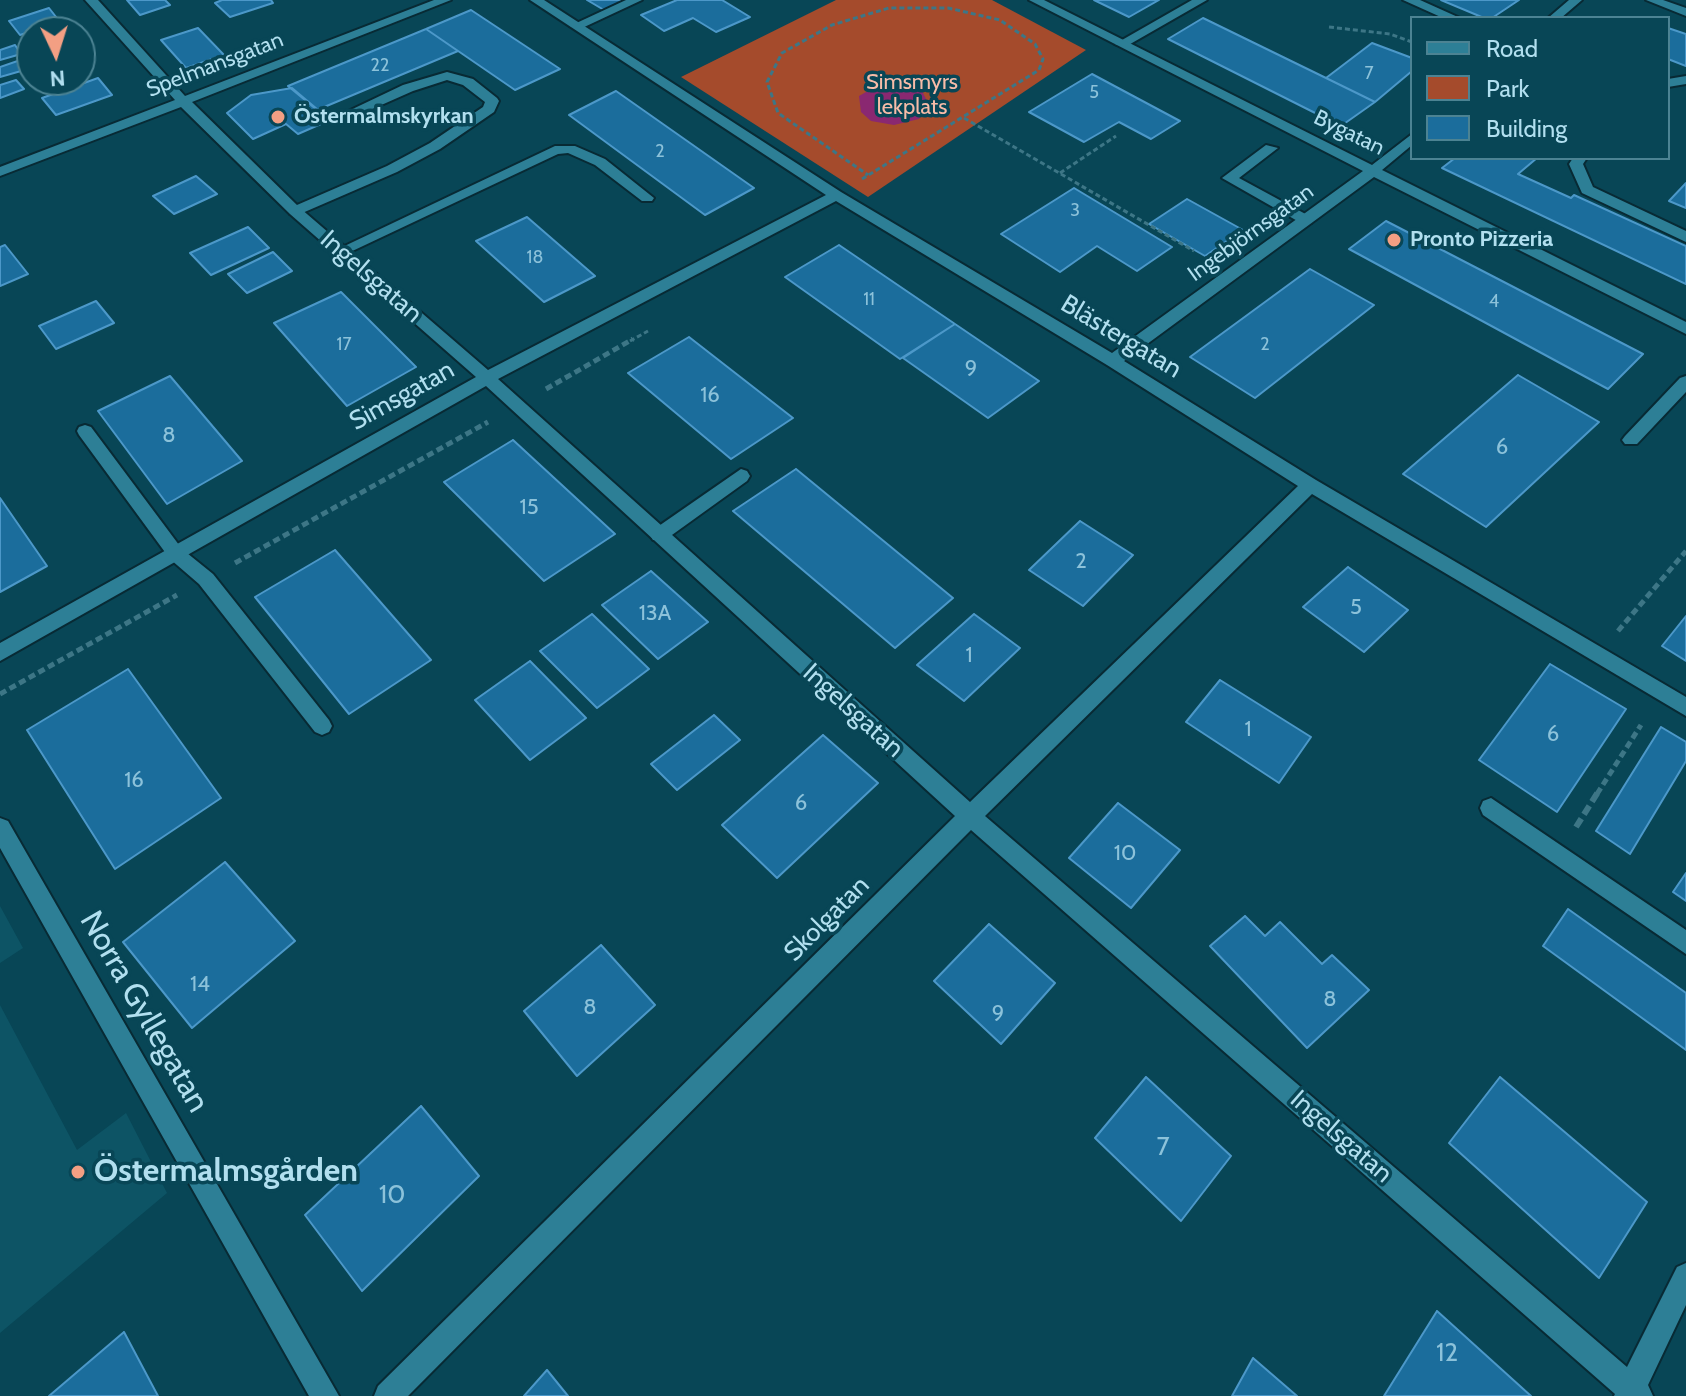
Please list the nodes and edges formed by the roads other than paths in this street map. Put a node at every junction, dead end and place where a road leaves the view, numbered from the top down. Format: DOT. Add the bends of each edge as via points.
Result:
graph roads {
  1 [pos="91,0"];
  2 [pos="445,0"];
  3 [pos="536,0"];
  4 [pos="636,0"];
  5 [pos="1035,0"];
  6 [pos="1201,0"];
  7 [pos="1409,0"];
  8 [pos="1576,0"];
  9 [pos="1652,0"];
  10 [pos="1686,12"];
  11 [pos="1449,16"];
  12 [pos="1556,16"];
  13 [pos="576,26"];
  14 [pos="1121,44"];
  15 [pos="183,101"];
  16 [pos="347,115"];
  17 [pos="1410,140"];
  18 [pos="1271,148"];
  19 [pos="1579,160"];
  20 [pos="1374,170"];
  21 [pos="0,172"];
  22 [pos="836,195"];
  23 [pos="647,198"];
  24 [pos="295,211"];
  25 [pos="1306,220"];
  26 [pos="1686,237"];
  27 [pos="341,251"];
  28 [pos="1686,329"];
  29 [pos="1113,361"];
  30 [pos="487,378"];
  31 [pos="1686,382"];
  32 [pos="85,431"];
  33 [pos="1631,440"];
  34 [pos="741,476"];
  35 [pos="1310,485"];
  36 [pos="659,535"];
  37 [pos="176,554"];
  38 [pos="0,653"];
  39 [pos="1686,707"];
  40 [pos="322,726"];
  41 [pos="1491,808"];
  42 [pos="970,816"];
  43 [pos="0,828"];
  44 [pos="1686,943"];
  45 [pos="1686,1276"];
  46 [pos="1633,1393"];
  47 [pos="325,1396"];
  48 [pos="388,1396"];
  1 -- 15 [label="street, Ingelsgatan"];
  2 -- 15 [label="street, Spelmansgatan"];
  3 -- 13 [label="street, Blästergatan"];
  4 -- 13 [label="street"];
  5 -- 14 [label="street, Bygatan"];
  6 -- 14 [label="street"];
  7 -- 11 [label="street"];
  8 -- 12 [label="street"];
  9 -- 10 [label="street"];
  13 -- 22 [label="street, Blästergatan"];
  14 -- 20 [label="street, Bygatan"];
  15 -- 21 [label="street, Spelmansgatan"];
  15 -- 24 [label="street, Ingelsgatan"];
  16 -- 24 [label="street" via="447,76 468,82 492,101 489,109 435,146"];
  17 -- 20 [label="street, Ingebjörnsgatan"];
  18 -- 25 [label="street" via="1229,178"];
  19 -- 26 [label="street" via="1587,190"];
  20 -- 25 [label="street, Ingebjörnsgatan"];
  20 -- 28 [label="street, Bygatan"];
  22 -- 29 [label="street, Blästergatan"];
  22 -- 30 [label="street, Simsgatan"];
  23 -- 27 [label="street" via="600,162 570,149 555,150"];
  24 -- 27 [label="street, Ingelsgatan"];
  25 -- 29 [label="street, Ingebjörnsgatan"];
  27 -- 30 [label="street, Ingelsgatan"];
  29 -- 35 [label="street, Blästergatan"];
  30 -- 36 [label="street, Ingelsgatan"];
  30 -- 37 [label="street, Simsgatan"];
  31 -- 33 [label="street"];
  32 -- 37 [label="street"];
  34 -- 36 [label="street"];
  35 -- 39 [label="street, Blästergatan"];
  35 -- 42 [label="street, Skolgatan"];
  36 -- 42 [label="street, Ingelsgatan"];
  37 -- 38 [label="street, Simsgatan"];
  37 -- 40 [label="street" via="206,579"];
  41 -- 44 [label="street"];
  42 -- 46 [label="street, Ingelsgatan"];
  42 -- 48 [label="street, Skolgatan"];
  43 -- 47 [label="street, Norra Gyllegatan"];
  45 -- 46 [label="street"];
}
